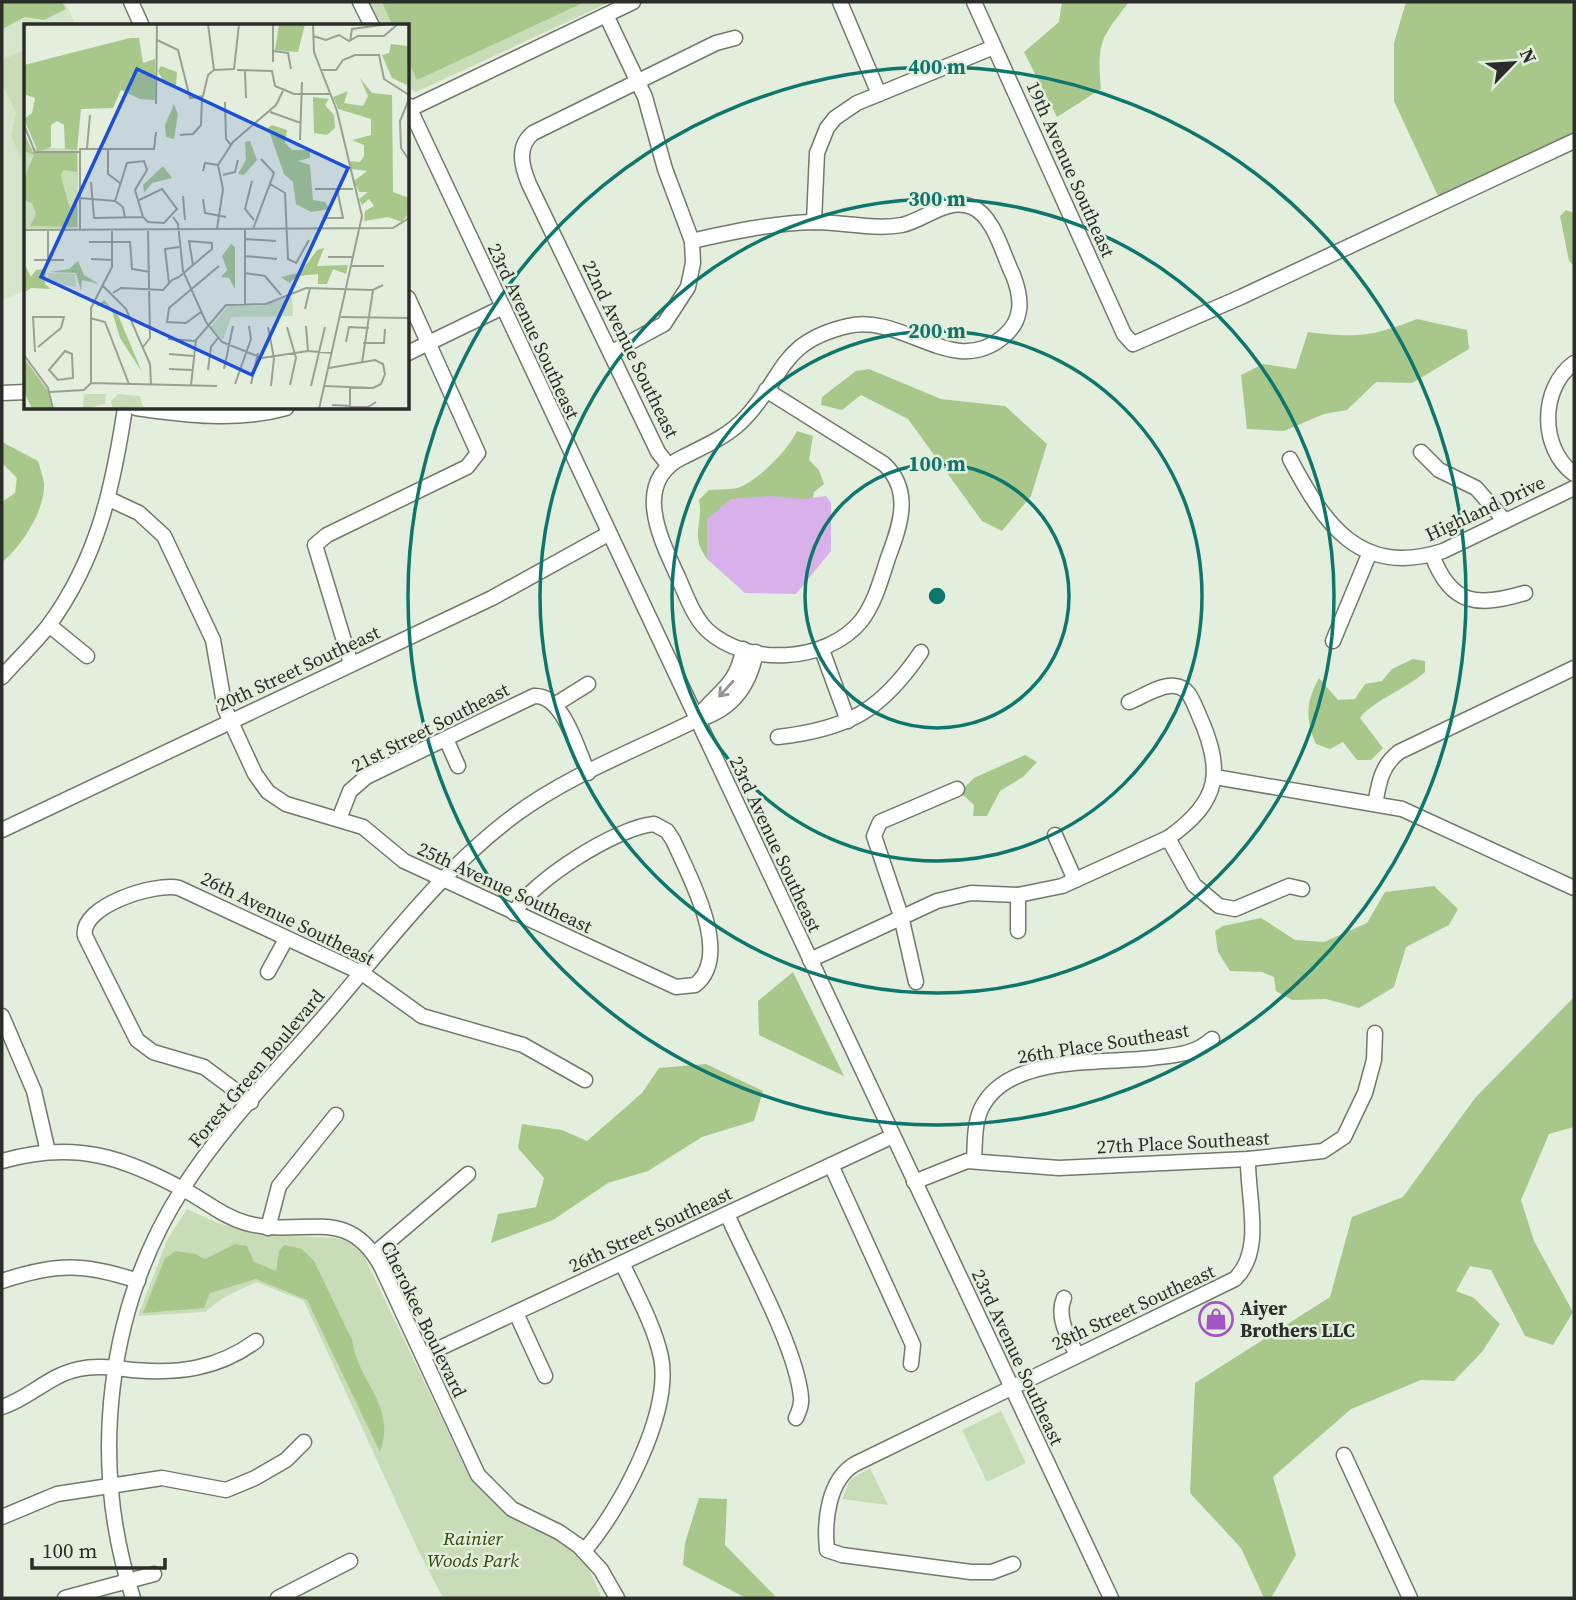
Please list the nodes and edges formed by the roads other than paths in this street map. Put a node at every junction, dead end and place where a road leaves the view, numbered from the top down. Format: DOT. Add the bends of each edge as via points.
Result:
graph roads {
  1 [pos="131,2"];
  2 [pos="360,2"];
  3 [pos="633,2"];
  4 [pos="840,2"];
  5 [pos="974,2"];
  6 [pos="606,15"];
  7 [pos="141,24"];
  8 [pos="371,24"];
  9 [pos="735,38"];
  10 [pos="994,47"];
  11 [pos="638,82"];
  12 [pos="880,94"];
  13 [pos="410,107"];
  14 [pos="410,109"];
  15 [pos="1574,141"];
  16 [pos="814,222"];
  17 [pos="692,241"];
  18 [pos="410,302"];
  19 [pos="501,308"];
  20 [pos="429,342"];
  21 [pos="410,352"];
  22 [pos="612,352"];
  23 [pos="1574,363"];
  24 [pos="766,390"];
  25 [pos="24,392"];
  26 [pos="2,393"];
  27 [pos="125,410"];
  28 [pos="155,410"];
  29 [pos="278,410"];
  30 [pos="1421,452"];
  31 [pos="1290,459"];
  32 [pos="669,466"];
  33 [pos="1574,474"];
  34 [pos="1574,488"];
  35 [pos="109,499"];
  36 [pos="1505,520"];
  37 [pos="608,534"];
  38 [pos="1370,552"];
  39 [pos="1432,555"];
  40 [pos="1525,593"];
  41 [pos="49,625"];
  42 [pos="1333,641"];
  43 [pos="822,650"];
  44 [pos="750,651"];
  45 [pos="921,652"];
  46 [pos="87,656"];
  47 [pos="351,664"];
  48 [pos="1574,668"];
  49 [pos="2,677"];
  50 [pos="588,684"];
  51 [pos="1129,702"];
  52 [pos="556,704"];
  53 [pos="696,720"];
  54 [pos="231,721"];
  55 [pos="848,721"];
  56 [pos="778,737"];
  57 [pos="446,739"];
  58 [pos="458,766"];
  59 [pos="588,773"];
  60 [pos="1215,777"];
  61 [pos="957,789"];
  62 [pos="1375,804"];
  63 [pos="339,819"];
  64 [pos="2,830"];
  65 [pos="1055,835"];
  66 [pos="1168,838"];
  67 [pos="443,879"];
  68 [pos="1075,880"];
  69 [pos="1574,888"];
  70 [pos="1302,889"];
  71 [pos="1018,895"];
  72 [pos="514,913"];
  73 [pos="901,916"];
  74 [pos="1018,932"];
  75 [pos="286,939"];
  76 [pos="810,961"];
  77 [pos="268,972"];
  78 [pos="362,973"];
  79 [pos="916,982"];
  80 [pos="2,1016"];
  81 [pos="1375,1033"];
  82 [pos="1212,1040"];
  83 [pos="585,1080"];
  84 [pos="251,1101"];
  85 [pos="336,1115"];
  86 [pos="892,1136"];
  87 [pos="48,1152"];
  88 [pos="1248,1159"];
  89 [pos="2,1161"];
  90 [pos="974,1161"];
  91 [pos="831,1165"];
  92 [pos="468,1174"];
  93 [pos="914,1182"];
  94 [pos="182,1189"];
  95 [pos="727,1214"];
  96 [pos="268,1228"];
  97 [pos="374,1254"];
  98 [pos="622,1263"];
  99 [pos="2,1281"];
  100 [pos="138,1281"];
  101 [pos="1064,1298"];
  102 [pos="516,1313"];
  103 [pos="256,1341"];
  104 [pos="1077,1355"];
  105 [pos="423,1356"];
  106 [pos="911,1364"];
  107 [pos="115,1368"];
  108 [pos="545,1376"];
  109 [pos="1011,1386"];
  110 [pos="2,1407"];
  111 [pos="796,1418"];
  112 [pos="304,1442"];
  113 [pos="1344,1455"];
  114 [pos="110,1487"];
  115 [pos="2,1517"];
  116 [pos="584,1551"];
  117 [pos="350,1562"];
  118 [pos="1013,1564"];
  119 [pos="154,1574"];
  120 [pos="127,1580"];
  121 [pos="1406,1597"];
  122 [pos="65,1598"];
  123 [pos="133,1598"];
  124 [pos="278,1598"];
  125 [pos="617,1598"];
  126 [pos="1111,1598"];
  1 -- 7 [label="street"];
  2 -- 8 [label="street"];
  3 -- 6 [label="street"];
  4 -- 12 [label="street"];
  5 -- 10 [label="street, 19th Avenue Southeast"];
  6 -- 11 [label="street"];
  6 -- 13 [label="street"];
  9 -- 11 [label="street"];
  10 -- 12 [label="street"];
  10 -- 15 [label="street, 19th Avenue Southeast" via="1124,334 1129,342 1138,344"];
  11 -- 17 [label="street"];
  11 -- 22 [label="street, 22nd Avenue Southeast" via="533,133 524,145 521,165"];
  12 -- 16 [label="street" via="848,108 827,128 817,153"];
  14 -- 19 [label="street, 23rd Avenue Southeast"];
  16 -- 17 [label="street"];
  16 -- 24 [label="street" via="900,225 955,204 972,207 989,224 1019,290 1017,319 999,340 967,352 941,348 884,326 847,326 802,345"];
  17 -- 22 [label="street" via="692,274 675,309 658,328"];
  18 -- 20 [label="street"];
  19 -- 20 [label="street"];
  19 -- 37 [label="street, 23rd Avenue Southeast"];
  20 -- 21 [label="street"];
  20 -- 47 [label="street" via="476,443 477,457 467,467 314,545"];
  22 -- 32 [label="street, 22nd Avenue Southeast"];
  23 -- 33 [label="street" via="1552,389 1548,409 1556,450"];
  24 -- 32 [label="street" via="729,433"];
  24 -- 43 [label="street" via="879,459 890,470 902,497 901,515 876,591 859,623"];
  25 -- 26 [label="street"];
  27 -- 35 [label="street"];
  28 -- 29 [label="street" via="220,417"];
  30 -- 36 [label="street" via="1440,470 1476,488"];
  31 -- 38 [label="street, Highland Drive" via="1328,524"];
  32 -- 44 [label="street, 22nd Avenue Southeast" via="653,498 655,526 701,623 719,640"];
  34 -- 36 [label="street, Highland Drive"];
  35 -- 41 [label="street" via="92,547"];
  35 -- 54 [label="street, 25th Avenue Southeast" via="139,513 164,536 213,640 222,699"];
  36 -- 39 [label="street, Highland Drive"];
  37 -- 47 [label="street, 20th Street Southeast" via="492,598"];
  37 -- 53 [label="street, 23rd Avenue Southeast"];
  38 -- 39 [label="street, Highland Drive" via="1410,558"];
  38 -- 42 [label="street"];
  39 -- 40 [label="street" via="1446,584 1461,596 1488,602"];
  41 -- 46 [label="street"];
  41 -- 49 [label="street"];
  43 -- 44 [label="street, 22nd Avenue Southeast"];
  43 -- 55 [label="street"];
  44 -- 53 [label="street, Forest Green Boulevard" via="753,668 738,696 715,715"];
  45 -- 55 [label="street" via="893,691"];
  47 -- 54 [label="street, 20th Street Southeast"];
  48 -- 62 [label="street" via="1399,752 1380,776"];
  50 -- 52 [label="street"];
  51 -- 60 [label="street" via="1171,685 1181,687 1190,695 1209,737"];
  52 -- 57 [label="street, 21st Street Southeast" via="534,696"];
  52 -- 59 [label="street"];
  53 -- 59 [label="street, Forest Green Boulevard"];
  53 -- 76 [label="street, 23rd Avenue Southeast"];
  54 -- 63 [label="street, 25th Avenue Southeast" via="268,792 286,804"];
  54 -- 64 [label="street, 20th Street Southeast"];
  55 -- 56 [label="street"];
  57 -- 58 [label="street"];
  57 -- 63 [label="street, 21st Street Southeast" via="360,781 350,791"];
  59 -- 67 [label="street, Forest Green Boulevard" via="516,814"];
  60 -- 62 [label="street"];
  60 -- 66 [label="street" via="1199,812"];
  61 -- 73 [label="street" via="880,822 875,830 875,844"];
  62 -- 69 [label="street" via="1426,818"];
  63 -- 67 [label="street, 25th Avenue Southeast" via="363,827 396,856"];
  65 -- 68 [label="street"];
  66 -- 68 [label="street"];
  66 -- 70 [label="street" via="1194,885 1219,906 1235,909 1290,886"];
  67 -- 72 [label="street, 25th Avenue Southeast"];
  67 -- 78 [label="street, Forest Green Boulevard"];
  68 -- 71 [label="street"];
  71 -- 73 [label="street" via="961,895"];
  71 -- 74 [label="street"];
  72 -- 72 [label="street, 25th Avenue Southeast" via="533,889 579,857 639,827 662,826 673,840 708,919 707,970 702,980 687,988 676,987"];
  73 -- 76 [label="street"];
  73 -- 79 [label="street"];
  75 -- 77 [label="street"];
  75 -- 78 [label="street, 26th Avenue Southeast"];
  75 -- 84 [label="street, 26th Avenue Southeast" via="174,887 155,887 114,902 85,923 85,936 137,1040 153,1052 204,1067"];
  76 -- 86 [label="street, 23rd Avenue Southeast"];
  78 -- 83 [label="street, 26th Avenue Southeast" via="422,1016 523,1045"];
  78 -- 84 [label="street, Forest Green Boulevard"];
  80 -- 87 [label="street" via="34,1091"];
  81 -- 88 [label="street, 27th Place Southeast" via="1372,1074 1341,1142 1323,1151"];
  82 -- 90 [label="street, 26th Place Southeast" via="1191,1053 1018,1073 993,1092 981,1110"];
  84 -- 94 [label="street, Forest Green Boulevard"];
  85 -- 96 [label="street" via="279,1186"];
  86 -- 91 [label="street, 26th Street Southeast"];
  86 -- 93 [label="street, 23rd Avenue Southeast"];
  87 -- 89 [label="street, Cherokee Boulevard"];
  87 -- 94 [label="street, Cherokee Boulevard" via="110,1157"];
  88 -- 90 [label="street, 27th Place Southeast" via="1034,1168"];
  88 -- 104 [label="street, 28th Street Southeast" via="1251,1249 1241,1273 1229,1283"];
  90 -- 93 [label="street, 27th Place Southeast" via="954,1164"];
  91 -- 95 [label="street, 26th Street Southeast"];
  91 -- 106 [label="street" via="913,1345"];
  92 -- 97 [label="street"];
  93 -- 109 [label="street, 23rd Avenue Southeast"];
  94 -- 96 [label="street, Cherokee Boulevard" via="224,1215"];
  94 -- 100 [label="street, Forest Green Boulevard"];
  95 -- 98 [label="street, 26th Street Southeast"];
  95 -- 111 [label="street" via="796,1375 801,1401"];
  96 -- 97 [label="street, Cherokee Boulevard" via="334,1227 350,1231"];
  97 -- 105 [label="street, Cherokee Boulevard"];
  98 -- 102 [label="street, 26th Street Southeast"];
  98 -- 116 [label="street" via="659,1348 662,1396 655,1425 608,1522"];
  99 -- 100 [label="street" via="34,1270 69,1266 104,1270"];
  100 -- 107 [label="street, Forest Green Boulevard"];
  101 -- 104 [label="street" via="1062,1320"];
  102 -- 105 [label="street, 26th Street Southeast"];
  102 -- 108 [label="street"];
  103 -- 107 [label="street" via="225,1361 195,1369"];
  104 -- 109 [label="street, 28th Street Southeast"];
  105 -- 116 [label="street, Cherokee Boulevard" via="484,1483 512,1509 559,1532"];
  107 -- 110 [label="street" via="67,1372"];
  107 -- 114 [label="street, Forest Green Boulevard"];
  109 -- 118 [label="street, 28th Street Southeast" via="842,1473 833,1488 827,1550 971,1572 992,1572"];
  109 -- 126 [label="street, 23rd Avenue Southeast"];
  112 -- 114 [label="street" via="286,1460 226,1490 169,1478"];
  113 -- 121 [label="street"];
  114 -- 115 [label="street" via="57,1494"];
  114 -- 120 [label="street, Forest Green Boulevard"];
  116 -- 125 [label="street, Cherokee Boulevard"];
  117 -- 124 [label="street"];
  119 -- 120 [label="street"];
  120 -- 122 [label="street"];
  120 -- 123 [label="street, Forest Green Boulevard"];
}
